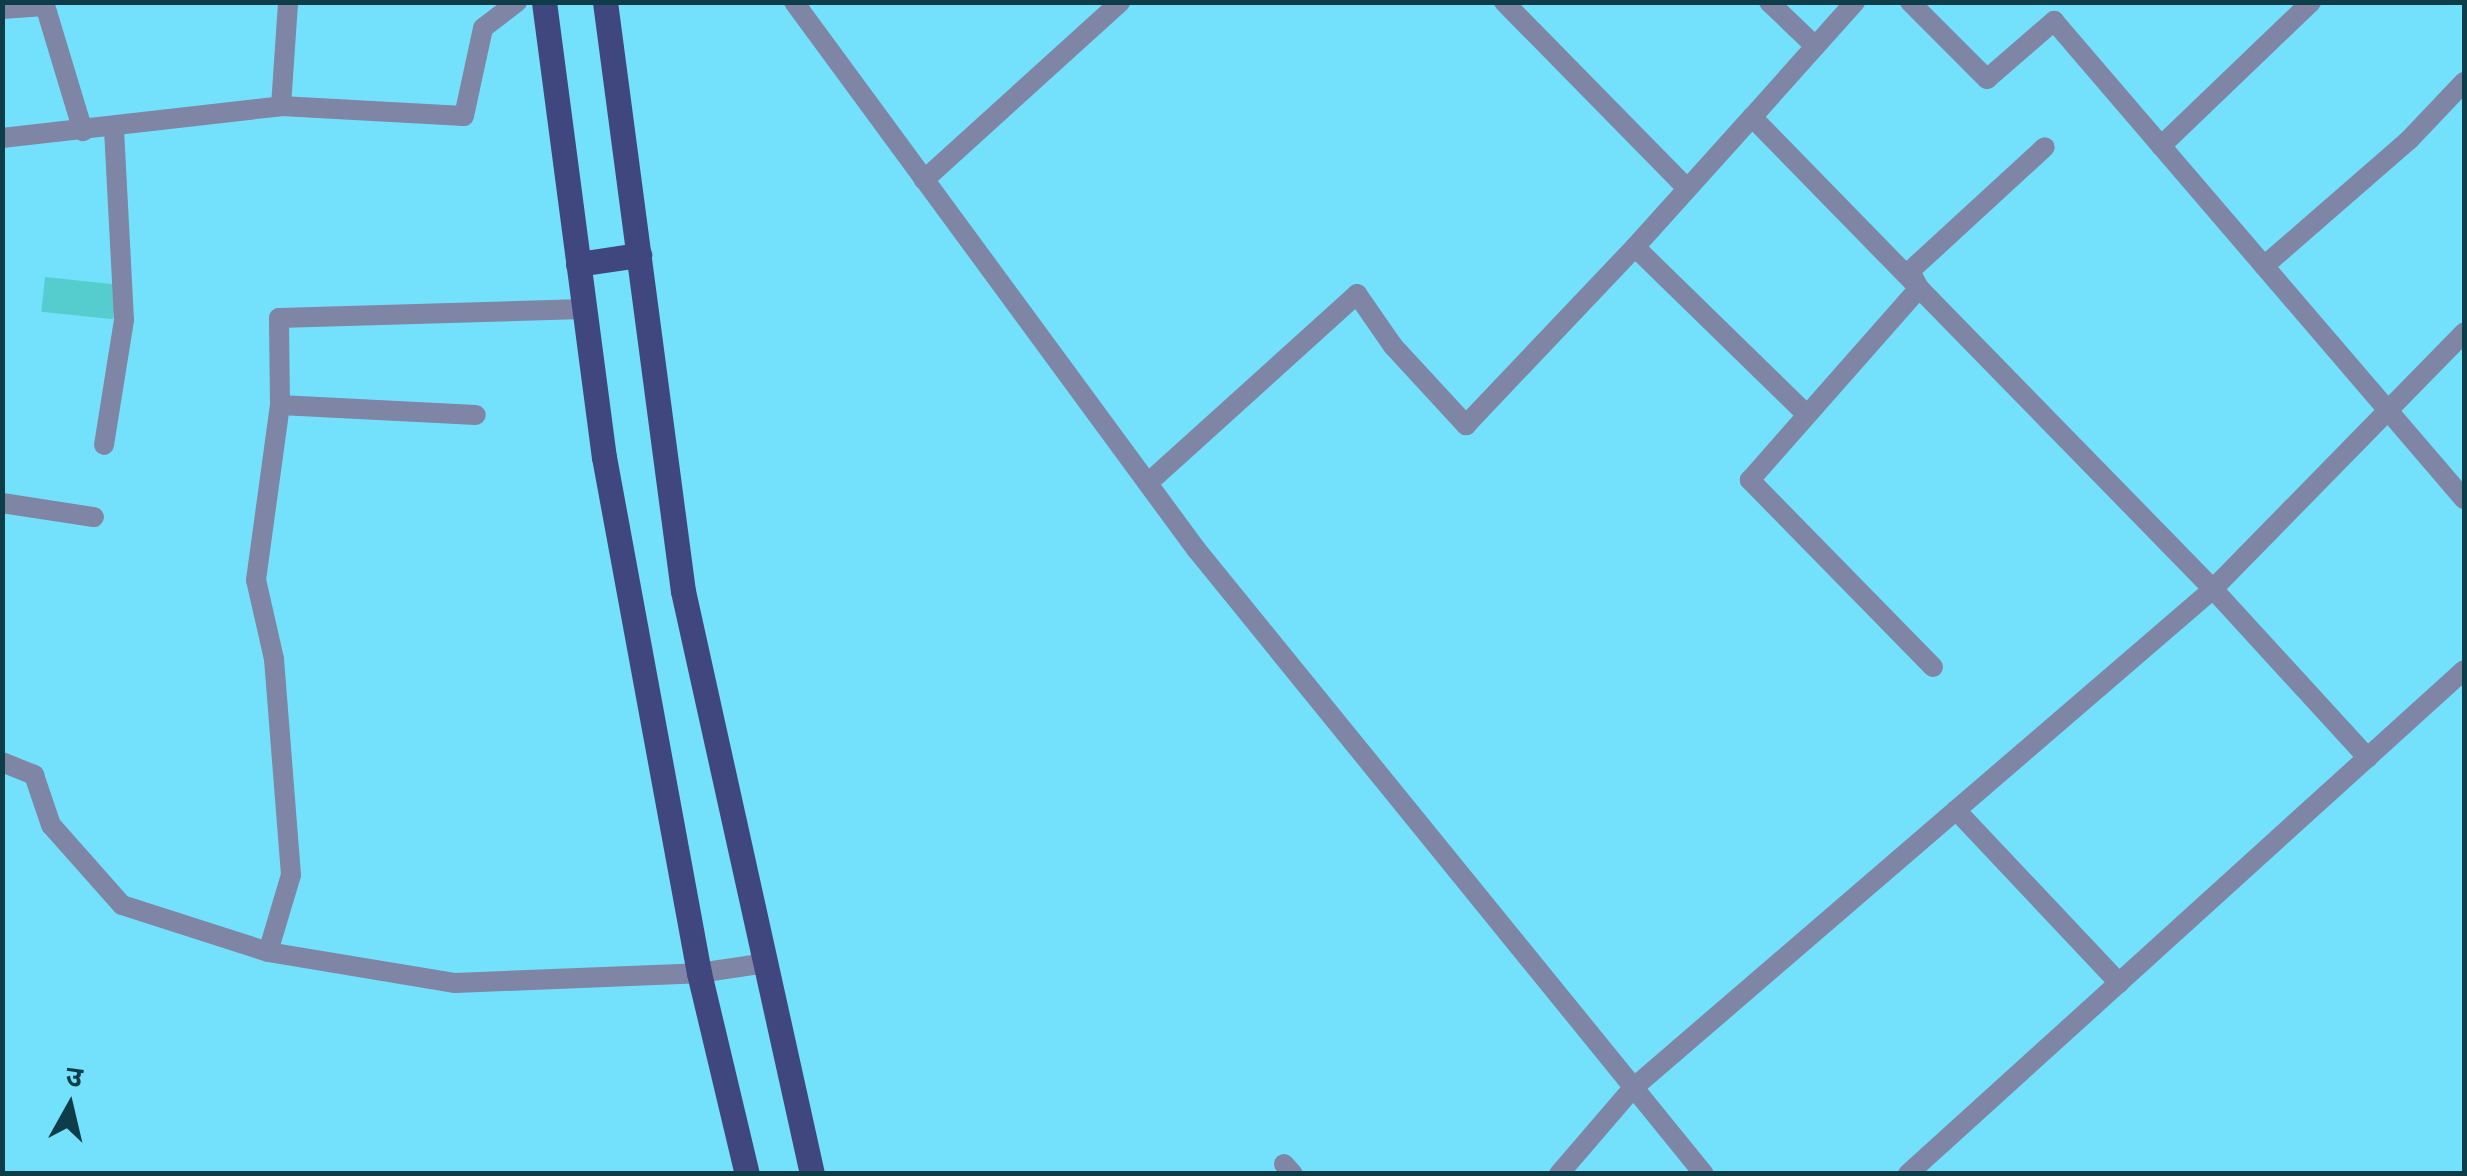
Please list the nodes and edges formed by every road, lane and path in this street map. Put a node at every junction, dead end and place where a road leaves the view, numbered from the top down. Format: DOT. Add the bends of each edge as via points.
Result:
graph roads {
  1 [pos="288,2"];
  2 [pos="517,2"];
  3 [pos="544,2"];
  4 [pos="606,2"];
  5 [pos="794,2"];
  6 [pos="1120,2"];
  7 [pos="1504,2"];
  8 [pos="1769,2"];
  9 [pos="1855,2"];
  10 [pos="1910,2"];
  11 [pos="2311,2"];
  12 [pos="45,4"];
  13 [pos="2,9"];
  14 [pos="1815,46"];
  15 [pos="2464,82"];
  16 [pos="281,106"];
  17 [pos="1752,117"];
  18 [pos="114,128"];
  19 [pos="83,132"];
  20 [pos="2,138"];
  21 [pos="2161,146"];
  22 [pos="2045,147"];
  23 [pos="924,180"];
  24 [pos="1686,187"];
  25 [pos="1635,247"];
  26 [pos="639,255"];
  27 [pos="578,264"];
  28 [pos="2264,266"];
  29 [pos="1920,288"];
  30 [pos="584,309"];
  31 [pos="2464,334"];
  32 [pos="280,405"];
  33 [pos="2389,410"];
  34 [pos="476,415"];
  35 [pos="1807,415"];
  36 [pos="104,444"];
  37 [pos="1148,483"];
  38 [pos="2464,498"];
  39 [pos="2,504"];
  40 [pos="94,517"];
  41 [pos="2213,589"];
  42 [pos="1933,667"];
  43 [pos="2464,670"];
  44 [pos="2368,758"];
  45 [pos="2,762"];
  46 [pos="1956,810"];
  47 [pos="268,952"];
  48 [pos="766,963"];
  49 [pos="700,973"];
  50 [pos="2119,983"];
  51 [pos="1632,1089"];
  52 [pos="746,1174"];
  53 [pos="812,1174"];
  54 [pos="1559,1174"];
  55 [pos="1704,1174"];
  56 [pos="1908,1174"];
  1 -- 16 [label="street"];
  2 -- 16 [label="street" via="482,28 464,116"];
  3 -- 27 [label="main road"];
  4 -- 26 [label="main road"];
  5 -- 23 [label="street"];
  6 -- 23 [label="street"];
  7 -- 24 [label="street"];
  8 -- 14 [label="street"];
  9 -- 14 [label="street"];
  10 -- 21 [label="street" via="1987,80 2054,22"];
  11 -- 21 [label="street"];
  12 -- 13 [label="street"];
  12 -- 19 [label="street"];
  14 -- 17 [label="street"];
  15 -- 28 [label="street"];
  16 -- 18 [label="street"];
  17 -- 24 [label="street"];
  17 -- 29 [label="street"];
  18 -- 19 [label="street"];
  18 -- 36 [label="street" via="124,320"];
  19 -- 20 [label="street"];
  21 -- 28 [label="street"];
  22 -- 29 [label="street" via="1910,272"];
  23 -- 37 [label="street"];
  24 -- 25 [label="street"];
  25 -- 35 [label="street"];
  25 -- 37 [label="street" via="1466,425 1357,294"];
  26 -- 27 [label="main road"];
  26 -- 48 [label="main road" via="684,591"];
  27 -- 30 [label="main road"];
  28 -- 33 [label="street"];
  29 -- 35 [label="street"];
  29 -- 41 [label="street"];
  30 -- 32 [label="street" via="280,318"];
  30 -- 49 [label="main road" via="604,458"];
  31 -- 33 [label="street"];
  32 -- 34 [label="street"];
  32 -- 47 [label="street" via="256,580 274,659 291,876"];
  33 -- 38 [label="street"];
  33 -- 41 [label="street"];
  35 -- 42 [label="street" via="1750,480"];
  37 -- 51 [label="street"];
  39 -- 40 [label="street"];
  41 -- 44 [label="street"];
  41 -- 46 [label="street"];
  43 -- 44 [label="street"];
  44 -- 50 [label="street"];
  45 -- 47 [label="street" via="34,775 50,825 122,905"];
  46 -- 50 [label="street"];
  46 -- 51 [label="street"];
  47 -- 49 [label="street" via="455,984"];
  48 -- 49 [label="street"];
  48 -- 53 [label="main road"];
  49 -- 52 [label="main road"];
  50 -- 56 [label="street"];
  51 -- 54 [label="street"];
  51 -- 55 [label="street"];
}
